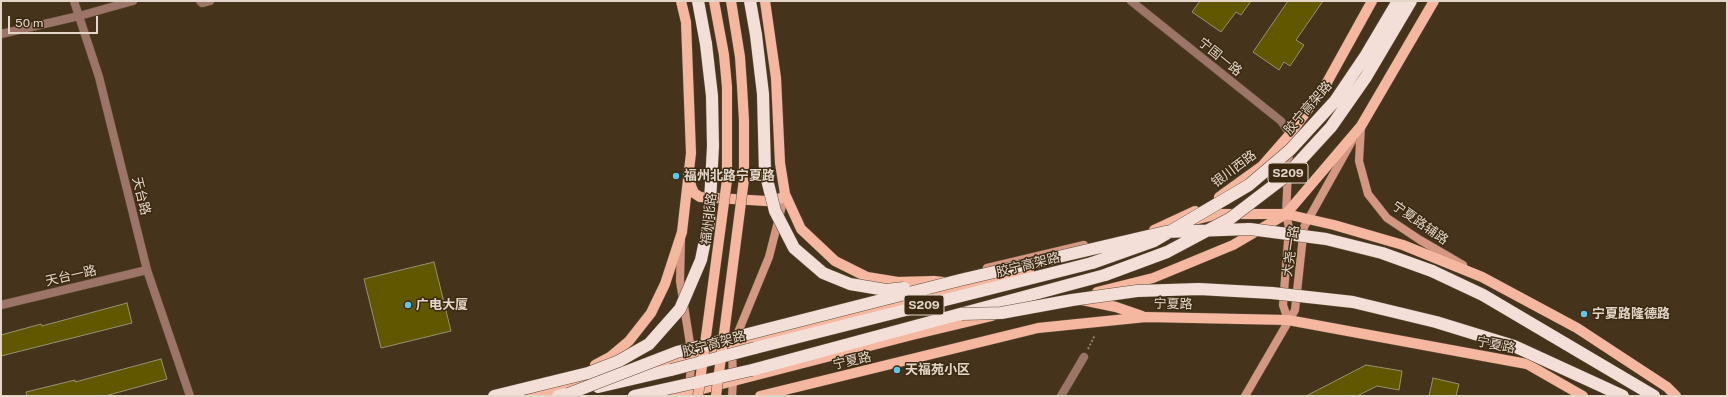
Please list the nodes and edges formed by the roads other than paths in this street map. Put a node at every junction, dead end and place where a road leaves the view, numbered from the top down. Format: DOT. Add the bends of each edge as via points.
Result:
graph roads {
  1 [pos="74,1"];
  2 [pos="133,1"];
  3 [pos="200,1"];
  4 [pos="210,1"];
  5 [pos="681,1"];
  6 [pos="698,1"];
  7 [pos="714,1"];
  8 [pos="731,1"];
  9 [pos="750,1"];
  10 [pos="765,1"];
  11 [pos="1131,1"];
  12 [pos="1372,1"];
  13 [pos="1398,1"];
  14 [pos="1411,1"];
  15 [pos="1434,1"];
  16 [pos="79,16"];
  17 [pos="1,34"];
  18 [pos="1361,126"];
  19 [pos="1290,134"];
  20 [pos="689,166"];
  21 [pos="785,194"];
  22 [pos="1286,214"];
  23 [pos="1308,219"];
  24 [pos="1154,230"];
  25 [pos="682,232"];
  26 [pos="1003,264"];
  27 [pos="147,270"];
  28 [pos="1482,277"];
  29 [pos="934,281"];
  30 [pos="965,282"];
  31 [pos="1071,298"];
  32 [pos="1,305"];
  33 [pos="962,314"];
  34 [pos="1146,317"];
  35 [pos="1288,320"];
  36 [pos="732,346"];
  37 [pos="692,356"];
  38 [pos="1084,357"];
  39 [pos="733,381"];
  40 [pos="536,395"];
  41 [pos="563,395"];
  42 [pos="691,395"];
  43 [pos="190,396"];
  44 [pos="494,396"];
  45 [pos="634,396"];
  46 [pos="675,396"];
  47 [pos="716,396"];
  48 [pos="732,396"];
  49 [pos="760,396"];
  50 [pos="1061,396"];
  51 [pos="1245,396"];
  52 [pos="1583,396"];
  53 [pos="1622,396"];
  54 [pos="1654,396"];
  55 [pos="1676,396"];
  1 -- 16 [label="street, 天台路"];
  2 -- 16 [label="street"];
  3 -- 4 [label="street"];
  5 -- 20 [label="main road" via="686,22 691,153"];
  6 -- 44 [label="highway, bridge" via="712,96 714,146 709,221 701,260 680,309 648,344 619,362 588,373"];
  7 -- 42 [label="main road, 福州北路, bridge" via="727,87 727,180 702,368"];
  8 -- 47 [label="main road, bridge" via="740,57 744,179"];
  9 -- 30 [label="highway, bridge" via="763,94 766,172 775,211 794,248 823,273 850,284 886,290"];
  10 -- 21 [label="main road" via="776,78 780,163"];
  11 -- 19 [label="street, 宁国一路" via="1281,121"];
  12 -- 19 [label="main road, 银川西路" via="1325,86"];
  13 -- 41 [label="highway, 胶宁高架路 / S209, bridge" via="1335,101 1290,150 1250,185 1154,241 1092,263"];
  14 -- 33 [label="highway, 胶宁高架路 / S209, bridge" via="1366,77 1332,127 1286,176 1230,218 1167,252 1104,275"];
  15 -- 18 [label="main road"];
  16 -- 17 [label="street"];
  16 -- 27 [label="street, 天台路" via="98,77"];
  18 -- 22 [label="main road"];
  18 -- 23 [label="street, 大尧一路"];
  18 -- 28 [label="street, 宁夏路辅路" via="1359,161 1368,194 1388,218"];
  19 -- 22 [label="street, 大尧一路"];
  19 -- 24 [label="main road, 银川西路" via="1262,166 1232,188 1203,208"];
  20 -- 21 [label="main road" via="691,186 694,193 700,197 766,200 782,198"];
  20 -- 25 [label="main road"];
  21 -- 29 [label="main road" via="800,229 835,260 867,277 898,282"];
  21 -- 36 [label="street" via="769,257"];
  22 -- 23 [label="main road"];
  22 -- 24 [label="main road" via="1219,214"];
  22 -- 31 [label="main road, 宁夏路" via="1233,245 1153,278"];
  22 -- 35 [label="street, 大尧一路" via="1289,228 1283,305"];
  23 -- 28 [label="main road" via="1403,245"];
  23 -- 35 [label="street, 大尧一路" via="1304,227 1295,310"];
  24 -- 26 [label="street"];
  24 -- 30 [label="main road" via="1105,250"];
  25 -- 37 [label="street" via="680,281"];
  25 -- 40 [label="main road" via="665,284 652,313 629,341 610,357"];
  26 -- 29 [label="street"];
  26 -- 30 [label="main road"];
  27 -- 32 [label="street, 天台一路"];
  27 -- 43 [label="street, 天台路"];
  28 -- 55 [label="main road" via="1577,328 1667,387"];
  29 -- 30 [label="main road"];
  30 -- 36 [label="main road"];
  30 -- 41 [label="highway, 胶宁高架路, bridge" via="677,352"];
  30 -- 54 [label="highway, bridge" via="1165,232 1250,229 1326,240 1382,253 1432,271 1483,295"];
  31 -- 34 [label="main road" via="1116,307"];
  31 -- 39 [label="main road, 宁夏路"];
  33 -- 45 [label="highway, 胶宁高架路 / S209, bridge" via="752,370"];
  33 -- 53 [label="highway, bridge" via="1001,313 1137,291 1272,292 1353,302 1436,322 1514,346"];
  34 -- 35 [label="main road, 宁夏路"];
  34 -- 49 [label="main road, 宁夏路" via="1038,328"];
  35 -- 51 [label="street, 大尧一路"];
  35 -- 52 [label="main road, 宁夏路" via="1527,364"];
  36 -- 37 [label="main road"];
  36 -- 39 [label="street"];
  37 -- 40 [label="main road"];
  37 -- 42 [label="street"];
  38 -- 50 [label="street"];
  39 -- 42 [label="main road, 宁夏路"];
  39 -- 48 [label="street"];
  42 -- 46 [label="main road, 宁夏路"];
}
